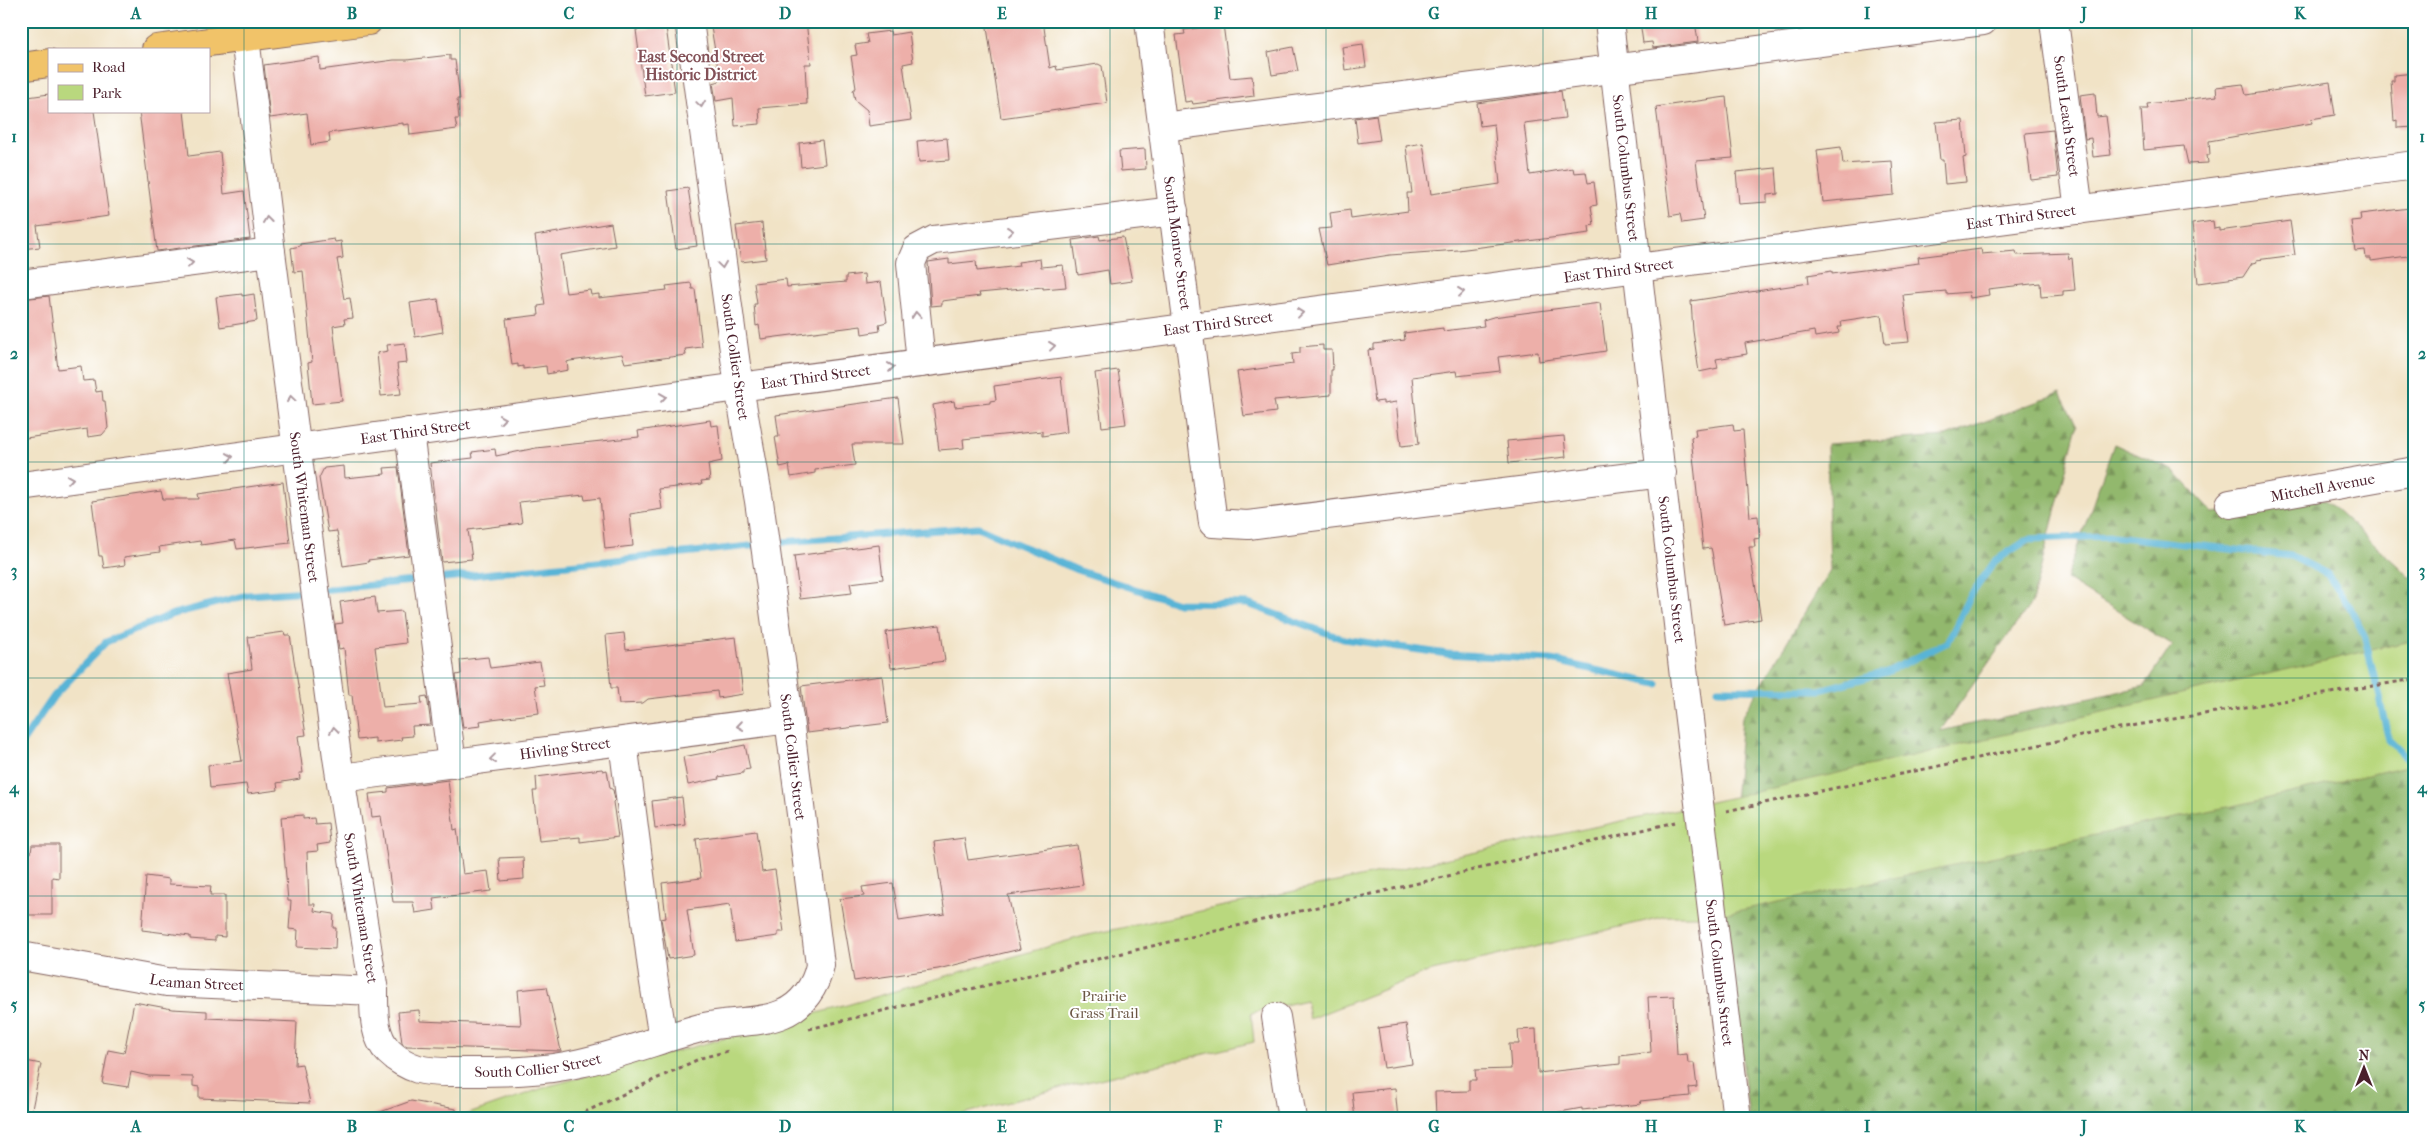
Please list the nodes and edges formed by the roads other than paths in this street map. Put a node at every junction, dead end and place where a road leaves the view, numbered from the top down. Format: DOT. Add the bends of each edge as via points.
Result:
graph roads {
  1 [pos="368,21"];
  2 [pos="689,21"];
  3 [pos="1150,21"];
  4 [pos="1609,21"];
  5 [pos="1983,21"];
  6 [pos="2054,21"];
  7 [pos="244,29"];
  8 [pos="160,48"];
  9 [pos="48,63"];
  10 [pos="21,67"];
  11 [pos="1614,69"];
  12 [pos="1163,127"];
  13 [pos="2415,165"];
  14 [pos="2079,210"];
  15 [pos="1174,211"];
  16 [pos="271,252"];
  17 [pos="1638,269"];
  18 [pos="21,284"];
  19 [pos="1189,328"];
  20 [pos="921,363"];
  21 [pos="739,387"];
  22 [pos="409,432"];
  23 [pos="297,447"];
  24 [pos="2415,471"];
  25 [pos="1662,473"];
  26 [pos="21,486"];
  27 [pos="2230,504"];
  28 [pos="789,720"];
  29 [pos="623,742"];
  30 [pos="452,764"];
  31 [pos="341,778"];
  32 [pos="21,956"];
  33 [pos="374,991"];
  34 [pos="1276,1017"];
  35 [pos="663,1039"];
  36 [pos="1292,1119"];
  37 [pos="1737,1119"];
  1 -- 7 [label="main road"];
  2 -- 21 [label="street, South Collier Street, one-way"];
  3 -- 12 [label="street, South Monroe Street"];
  4 -- 11 [label="street, South Columbus Street"];
  5 -- 11 [label="street"];
  6 -- 14 [label="street, South Leach Street"];
  7 -- 8 [label="main road"];
  16 -- 7 [label="street, South Whiteman Street, one-way"];
  9 -- 10 [label="main road"];
  11 -- 12 [label="street"];
  11 -- 17 [label="street, South Columbus Street"];
  12 -- 15 [label="street, South Monroe Street"];
  13 -- 14 [label="street, East Third Street"];
  14 -- 17 [label="street, East Third Street"];
  15 -- 19 [label="street, South Monroe Street"];
  20 -- 15 [label="street, one-way" via="912,263 917,249 934,240"];
  18 -- 16 [label="street, one-way"];
  23 -- 16 [label="street, South Whiteman Street, one-way"];
  19 -- 17 [label="street, East Third Street, one-way"];
  17 -- 25 [label="street, South Columbus Street"];
  20 -- 19 [label="street, East Third Street, one-way"];
  19 -- 25 [label="street, South Monroe Street" via="1214,524 1248,525"];
  21 -- 20 [label="street, East Third Street, one-way"];
  22 -- 21 [label="street, East Third Street, one-way"];
  21 -- 28 [label="street, South Collier Street"];
  22 -- 23 [label="street, East Third Street"];
  22 -- 30 [label="street"];
  26 -- 23 [label="street, East Third Street, one-way"];
  31 -- 23 [label="street, South Whiteman Street, one-way"];
  24 -- 27 [label="street, Mitchell Avenue"];
  25 -- 37 [label="street, South Columbus Street"];
  28 -- 29 [label="street, Hivling Street, one-way"];
  28 -- 35 [label="street, South Collier Street" via="820,965 818,974 810,991 797,1005 782,1014 706,1027"];
  29 -- 30 [label="street, Hivling Street, one-way"];
  29 -- 35 [label="street"];
  30 -- 31 [label="street, Hivling Street"];
  31 -- 33 [label="street, South Whiteman Street"];
  32 -- 33 [label="street, Leaman Street" via="167,982"];
  33 -- 35 [label="street, South Collier Street" via="374,1020 379,1038 388,1051 419,1069 487,1072 559,1067"];
  34 -- 36 [label="street"];
}
